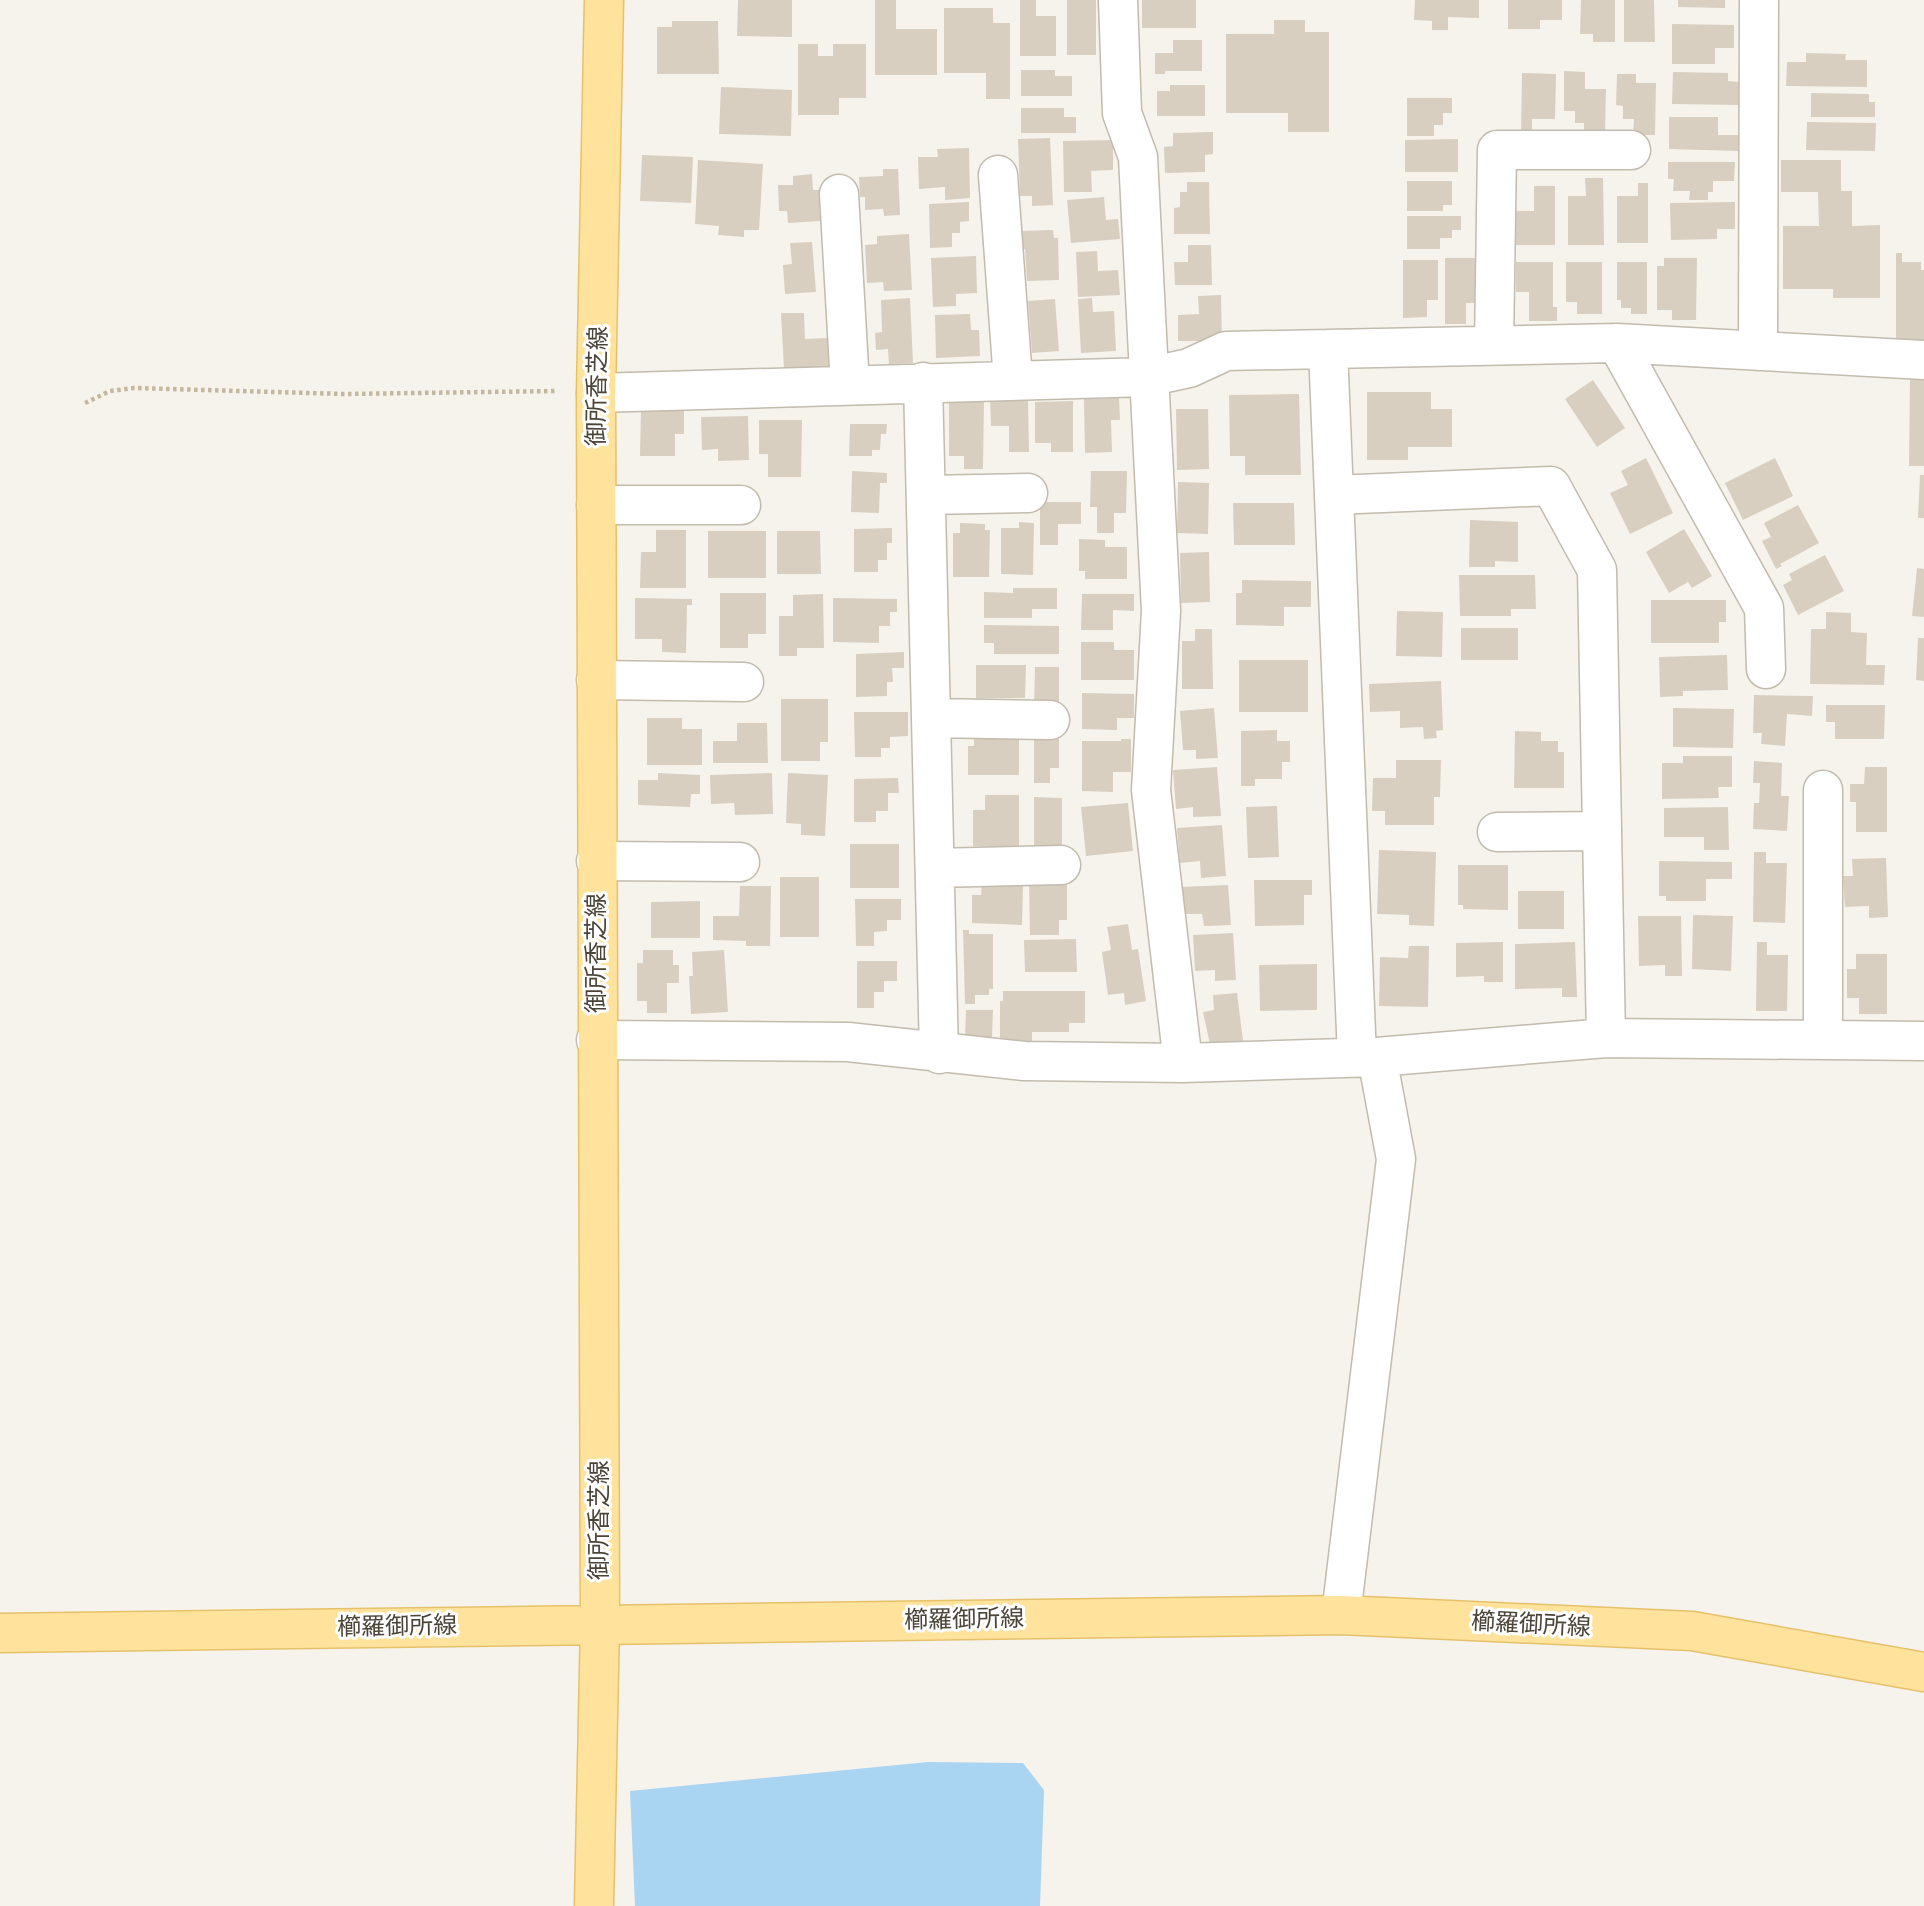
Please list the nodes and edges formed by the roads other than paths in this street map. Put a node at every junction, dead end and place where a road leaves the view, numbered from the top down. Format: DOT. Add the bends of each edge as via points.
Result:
graph roads {
  1 [pos="604,0"];
  2 [pos="1118,0"];
  3 [pos="1759,0"];
  4 [pos="1631,150"];
  5 [pos="998,175"];
  6 [pos="839,194"];
  7 [pos="1617,343"];
  8 [pos="1494,345"];
  9 [pos="1328,349"];
  10 [pos="1758,351"];
  11 [pos="1924,360"];
  12 [pos="1148,377"];
  13 [pos="1013,380"];
  14 [pos="923,382"];
  15 [pos="850,385"];
  16 [pos="596,393"];
  17 [pos="1028,493"];
  18 [pos="926,495"];
  19 [pos="1334,495"];
  20 [pos="596,505"];
  21 [pos="741,505"];
  22 [pos="1766,669"];
  23 [pos="596,680"];
  24 [pos="744,682"];
  25 [pos="931,718"];
  26 [pos="1050,720"];
  27 [pos="1823,790"];
  28 [pos="1602,831"];
  29 [pos="1497,832"];
  30 [pos="596,861"];
  31 [pos="740,862"];
  32 [pos="1061,865"];
  33 [pos="935,868"];
  34 [pos="1606,1038"];
  35 [pos="596,1040"];
  36 [pos="1823,1040"];
  37 [pos="1924,1041"];
  38 [pos="939,1054"];
  39 [pos="1367,1057"];
  40 [pos="1183,1063"];
  41 [pos="1341,1615"];
  42 [pos="600,1623"];
  43 [pos="0,1633"];
  44 [pos="1924,1672"];
  45 [pos="594,1906"];
  1 -- 16 [label="main road, 御所香芝線"];
  2 -- 12 [label="street" via="1122,113 1138,157"];
  3 -- 10 [label="street"];
  4 -- 8 [label="street" via="1497,150"];
  5 -- 13 [label="street"];
  6 -- 15 [label="street"];
  7 -- 8 [label="street"];
  7 -- 10 [label="street"];
  7 -- 22 [label="street" via="1764,608"];
  8 -- 9 [label="street"];
  9 -- 12 [label="street" via="1226,351 1189,369"];
  9 -- 19 [label="street"];
  10 -- 11 [label="street"];
  12 -- 13 [label="street"];
  12 -- 40 [label="street" via="1161,611 1151,790"];
  13 -- 14 [label="street"];
  14 -- 15 [label="street"];
  14 -- 18 [label="street"];
  15 -- 16 [label="street"];
  16 -- 20 [label="main road, 御所香芝線"];
  17 -- 18 [label="street"];
  18 -- 25 [label="street"];
  19 -- 28 [label="street" via="1551,486 1597,570"];
  19 -- 39 [label="street"];
  20 -- 21 [label="street"];
  20 -- 23 [label="main road, 御所香芝線"];
  23 -- 24 [label="street"];
  23 -- 30 [label="main road, 御所香芝線"];
  25 -- 26 [label="street"];
  25 -- 33 [label="street"];
  27 -- 36 [label="street"];
  28 -- 29 [label="street"];
  28 -- 34 [label="street"];
  30 -- 31 [label="street"];
  30 -- 35 [label="main road, 御所香芝線"];
  32 -- 33 [label="street"];
  33 -- 38 [label="street"];
  34 -- 36 [label="street"];
  34 -- 39 [label="street"];
  35 -- 38 [label="street" via="848,1042"];
  35 -- 42 [label="main road, 御所香芝線"];
  36 -- 37 [label="street"];
  38 -- 40 [label="street" via="1024,1061"];
  39 -- 40 [label="street"];
  39 -- 41 [label="street" via="1396,1159"];
  41 -- 42 [label="main road, 櫛羅御所線"];
  41 -- 44 [label="main road, 櫛羅御所線" via="1692,1631"];
  42 -- 43 [label="main road, 櫛羅御所線"];
  42 -- 45 [label="main road, 御所香芝線"];
}
